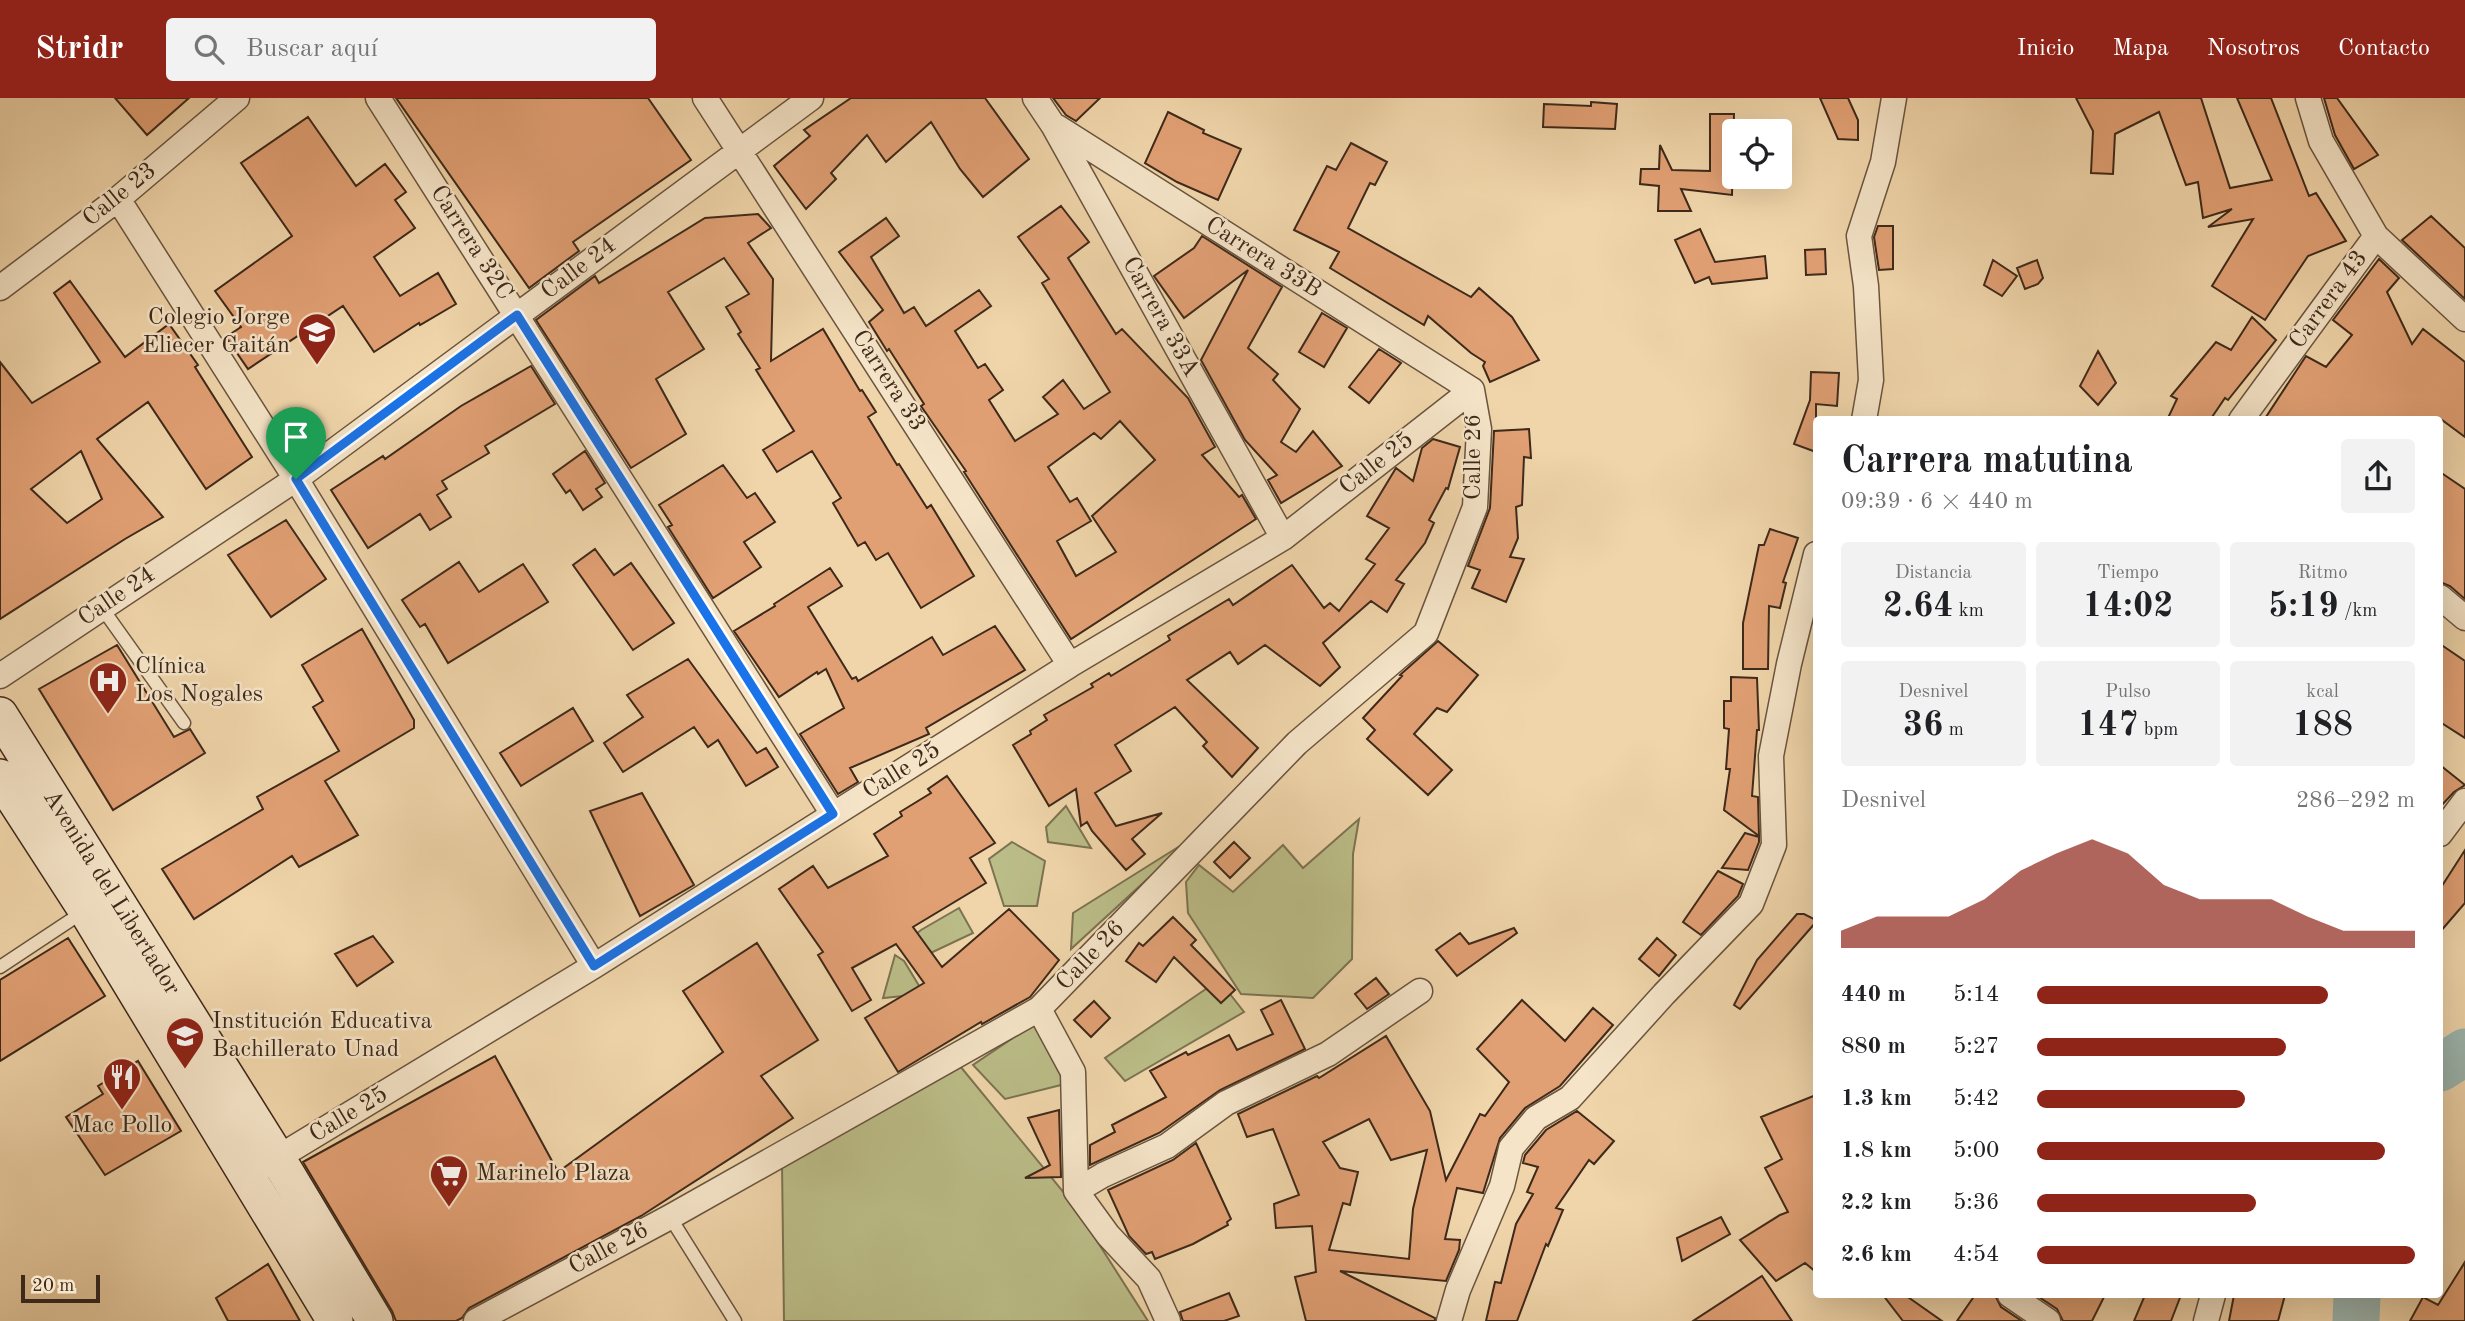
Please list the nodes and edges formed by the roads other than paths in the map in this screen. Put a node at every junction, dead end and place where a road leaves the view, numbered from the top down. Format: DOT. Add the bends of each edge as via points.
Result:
graph roads {
  1 [pos="237,98"];
  2 [pos="378,98"];
  3 [pos="705,98"];
  4 [pos="811,98"];
  5 [pos="1035,98"];
  6 [pos="1894,98"];
  7 [pos="2308,98"];
  8 [pos="1053,125"];
  9 [pos="739,151"];
  10 [pos="118,199"];
  11 [pos="2376,236"];
  12 [pos="0,288"];
  13 [pos="517,315"];
  14 [pos="2465,319"];
  15 [pos="1472,390"];
  16 [pos="1865,416"];
  17 [pos="2244,416"];
  18 [pos="296,479"];
  19 [pos="1283,538"];
  20 [pos="1813,566"];
  21 [pos="2443,600"];
  22 [pos="102,607"];
  23 [pos="2465,618"];
  24 [pos="1070,665"];
  25 [pos="0,676"];
  26 [pos="0,715"];
  27 [pos="184,723"];
  28 [pos="0,777"];
  29 [pos="2465,801"];
  30 [pos="833,814"];
  31 [pos="2443,830"];
  32 [pos="86,909"];
  33 [pos="594,966"];
  34 [pos="0,967"];
  35 [pos="1420,991"];
  36 [pos="1039,1009"];
  37 [pos="278,1159"];
  38 [pos="245,1176"];
  39 [pos="1076,1191"];
  40 [pos="670,1217"];
  41 [pos="2014,1298"];
  42 [pos="2212,1298"];
  43 [pos="335,1321"];
  44 [pos="375,1321"];
  45 [pos="476,1321"];
  46 [pos="735,1321"];
  47 [pos="1168,1321"];
  48 [pos="1449,1321"];
  49 [pos="2048,1321"];
  50 [pos="2206,1321"];
  1 -- 10 [label="street, Calle 23"];
  2 -- 13 [label="street, Carrera 32C"];
  3 -- 9 [label="street, Carrera 33"];
  4 -- 9 [label="street, Calle 24"];
  5 -- 8 [label="street, Carrera 33A"];
  6 -- 16 [label="street" via="1883,162 1859,236 1871,380"];
  7 -- 11 [label="street, Carrera 43" via="2321,141"];
  8 -- 15 [label="street, Carrera 33B"];
  8 -- 19 [label="street, Carrera 33A"];
  9 -- 13 [label="street, Calle 24"];
  9 -- 24 [label="street, Carrera 33"];
  10 -- 12 [label="street, Calle 23"];
  10 -- 18 [label="street"];
  11 -- 14 [label="street"];
  11 -- 17 [label="street, Carrera 43"];
  13 -- 18 [label="street, Calle 24"];
  13 -- 30 [label="street, Carrera 32C"];
  15 -- 19 [label="street, Calle 25"];
  15 -- 36 [label="street, Calle 26" via="1479,429 1475,507 1426,633 1297,743"];
  18 -- 22 [label="street, Calle 24"];
  18 -- 33 [label="street"];
  19 -- 24 [label="street, Calle 25"];
  20 -- 48 [label="street" via="1771,756 1774,845 1751,904 1570,1098 1536,1118 1511,1148 1502,1186"];
  21 -- 23 [label="street"];
  22 -- 25 [label="street, Calle 24"];
  22 -- 27 [label="lane"];
  24 -- 30 [label="street, Calle 25"];
  26 -- 37 [label="main road, Avenida del Libertador"];
  28 -- 32 [label="main road, Avenida del Libertador"];
  29 -- 31 [label="street"];
  30 -- 33 [label="street, Calle 25"];
  32 -- 34 [label="lane"];
  32 -- 38 [label="main road, Avenida del Libertador"];
  33 -- 37 [label="street, Calle 25"];
  35 -- 39 [label="street" via="1328,1054 1226,1103 1167,1146"];
  36 -- 39 [label="street" via="1073,1072"];
  36 -- 40 [label="street, Calle 26"];
  37 -- 38 [label="street, Calle 25"];
  37 -- 44 [label="main road, Avenida del Libertador"];
  38 -- 43 [label="main road, Avenida del Libertador"];
  39 -- 47 [label="street" via="1108,1236 1149,1279"];
  40 -- 45 [label="street, Calle 26"];
  40 -- 46 [label="lane"];
  41 -- 49 [label="street"];
  42 -- 50 [label="street"];
}
